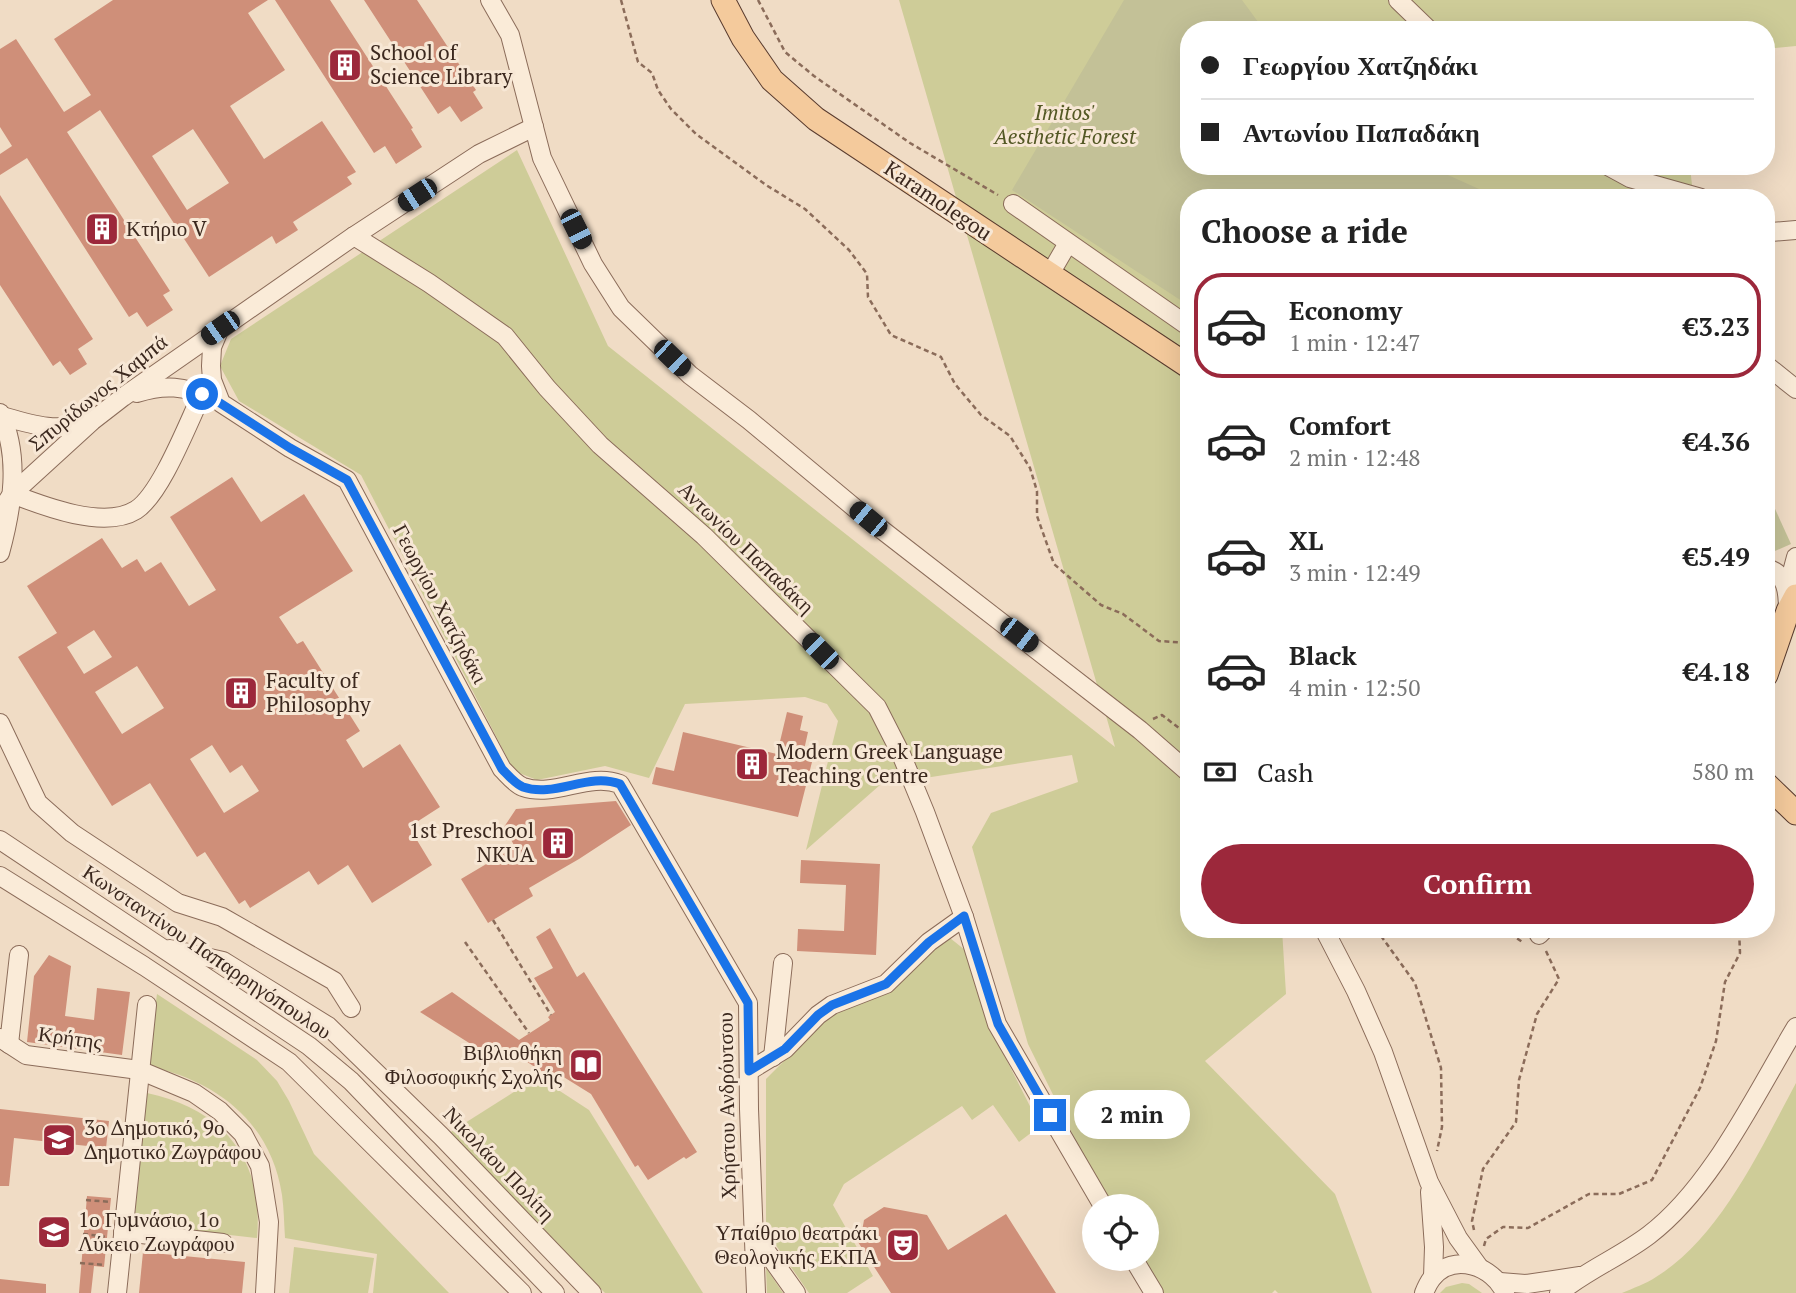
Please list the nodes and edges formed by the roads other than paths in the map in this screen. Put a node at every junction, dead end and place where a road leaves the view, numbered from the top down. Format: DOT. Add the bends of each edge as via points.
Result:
graph roads {
  1 [pos="490,0"];
  2 [pos="723,0"];
  3 [pos="1398,0"];
  4 [pos="1420,21"];
  5 [pos="534,127"];
  6 [pos="1624,175"];
  7 [pos="1669,189"];
  8 [pos="1013,204"];
  9 [pos="1796,230"];
  10 [pos="1775,232"];
  11 [pos="354,236"];
  12 [pos="1068,243"];
  13 [pos="1050,274"];
  14 [pos="1180,320"];
  15 [pos="220,328"];
  16 [pos="1180,361"];
  17 [pos="1775,372"];
  18 [pos="1796,389"];
  19 [pos="202,394"];
  20 [pos="123,397"];
  21 [pos="220,403"];
  22 [pos="1,415"];
  23 [pos="92,421"];
  24 [pos="12,494"];
  25 [pos="0,512"];
  26 [pos="0,553"];
  27 [pos="1796,557"];
  28 [pos="1775,574"];
  29 [pos="1791,598"];
  30 [pos="1775,638"];
  31 [pos="0,723"];
  32 [pos="1180,765"];
  33 [pos="620,784"];
  34 [pos="1775,793"];
  35 [pos="1796,813"];
  36 [pos="0,840"];
  37 [pos="0,877"];
  38 [pos="964,916"];
  39 [pos="1329,938"];
  40 [pos="157,945"];
  41 [pos="19,955"];
  42 [pos="783,963"];
  43 [pos="144,966"];
  44 [pos="147,1004"];
  45 [pos="351,1008"];
  46 [pos="1796,1027"];
  47 [pos="5,1041"];
  48 [pos="773,1057"];
  49 [pos="139,1070"];
  50 [pos="749,1071"];
  51 [pos="1429,1182"];
  52 [pos="1096,1194"];
  53 [pos="114,1234"];
  54 [pos="754,1234"];
  55 [pos="223,1243"];
  56 [pos="1479,1267"];
  57 [pos="1141,1271"];
  58 [pos="1580,1276"];
  59 [pos="1433,1277"];
  60 [pos="1503,1288"];
  61 [pos="1416,1292"];
  62 [pos="117,1293"];
  63 [pos="265,1293"];
  64 [pos="522,1293"];
  65 [pos="555,1293"];
  66 [pos="592,1293"];
  67 [pos="756,1293"];
  68 [pos="796,1293"];
  69 [pos="1154,1293"];
  70 [pos="1559,1293"];
  1 -- 5 [label="street" via="510,35"];
  2 -- 13 [label="main road, Karamolegou" via="772,80 816,119"];
  3 -- 4 [label="street"];
  5 -- 11 [label="street, Σπυρίδωνος Χαμπά" via="479,154"];
  5 -- 32 [label="street" via="542,158 593,264 636,325 690,375 868,519"];
  6 -- 7 [label="street"];
  8 -- 12 [label="street"];
  9 -- 10 [label="street"];
  11 -- 15 [label="street, Σπυρίδωνος Χαμπά"];
  11 -- 38 [label="street, Αντωνίου Παπαδάκη" via="505,336 600,445 704,537 877,708 925,811"];
  12 -- 13 [label="street"];
  12 -- 14 [label="street"];
  13 -- 16 [label="main road, Karamolegou"];
  15 -- 20 [label="street, Σπυρίδωνος Χαμπά"];
  15 -- 21 [label="street" via="211,366"];
  17 -- 18 [label="street"];
  19 -- 20 [label="street, Γεωργίου Χατζηδάκι" via="183,387 154,387"];
  19 -- 21 [label="street, Γεωργίου Χατζηδάκι"];
  19 -- 24 [label="street" via="154,492 136,510 116,517 79,515"];
  20 -- 23 [label="street, Σπυρίδωνος Χαμπά"];
  21 -- 33 [label="street, Γεωργίου Χατζηδάκι" via="347,480 502,769 521,786 543,789 606,779"];
  22 -- 23 [label="street" via="41,428 72,428"];
  22 -- 24 [label="street" via="11,451"];
  23 -- 24 [label="street, Σπυρίδωνος Χαμπά"];
  24 -- 25 [label="street, Σπυρίδωνος Χαμπά"];
  24 -- 26 [label="street"];
  27 -- 29 [label="street"];
  28 -- 29 [label="street"];
  29 -- 30 [label="main road"];
  31 -- 45 [label="street" via="37,803 72,833 178,903 222,917 334,981"];
  33 -- 50 [label="street, Χρήστου Ανδρόυτσου" via="748,1003"];
  34 -- 35 [label="main road"];
  36 -- 40 [label="street, Κωνσταντίνου Παπαρρηγόπουλου"];
  37 -- 43 [label="street"];
  38 -- 48 [label="street" via="886,984 832,1005"];
  38 -- 52 [label="street, Αντωνίου Παπαδάκη" via="998,1024"];
  39 -- 51 [label="street" via="1383,1052"];
  40 -- 43 [label="street"];
  40 -- 65 [label="street, Κωνσταντίνου Παπαρρηγόπουλου" via="282,1026 351,1081"];
  40 -- 66 [label="street, Νικολάου Πολίτη" via="223,961 328,1026"];
  41 -- 47 [label="street"];
  42 -- 48 [label="street"];
  43 -- 64 [label="street" via="289,1062"];
  44 -- 49 [label="street"];
  46 -- 58 [label="street" via="1707,1176 1680,1208 1615,1259"];
  47 -- 49 [label="street, Κρήτης" via="26,1055"];
  48 -- 50 [label="street"];
  49 -- 53 [label="street"];
  49 -- 63 [label="street, Κρήτης" via="194,1093 243,1135 260,1166 266,1196"];
  50 -- 54 [label="street, Χρήστου Ανδρόυτσου"];
  51 -- 56 [label="street"];
  51 -- 59 [label="street"];
  53 -- 55 [label="street"];
  53 -- 62 [label="street"];
  54 -- 67 [label="street, Χρήστου Ανδρόυτσου"];
  54 -- 68 [label="street"];
  56 -- 59 [label="street" via="1463,1264"];
  56 -- 60 [label="street"];
  57 -- 69 [label="street"];
  58 -- 60 [label="street"];
  58 -- 70 [label="street"];
  59 -- 61 [label="street"];
}
